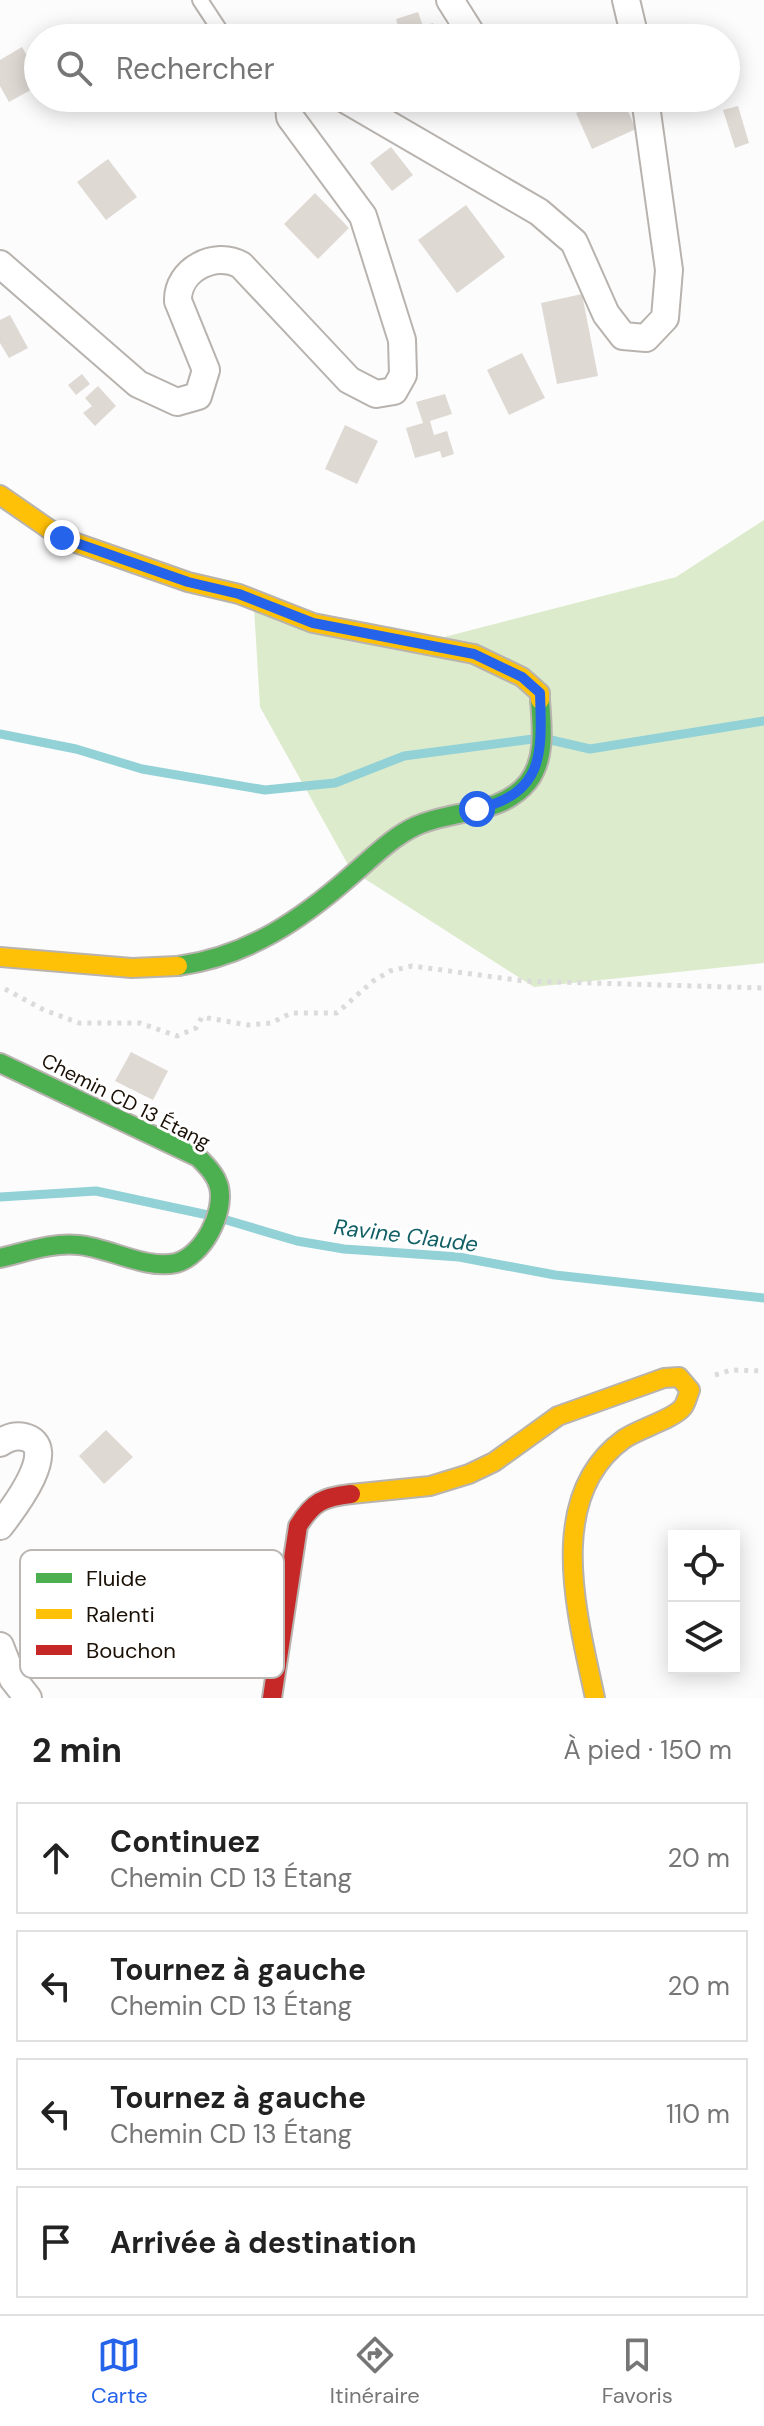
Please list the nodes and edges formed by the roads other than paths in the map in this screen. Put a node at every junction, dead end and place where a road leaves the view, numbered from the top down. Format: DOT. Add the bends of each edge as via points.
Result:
graph roads {
  1 [pos="200,0"];
  2 [pos="450,0"];
  3 [pos="626,0"];
  4 [pos="216,24"];
  5 [pos="465,24"];
  6 [pos="632,24"];
  7 [pos="290,112"];
  8 [pos="367,112"];
  9 [pos="647,112"];
  10 [pos="0,264"];
  11 [pos="0,495"];
  12 [pos="4,956"];
  13 [pos="0,1063"];
  14 [pos="0,1258"];
  15 [pos="0,1443"];
  16 [pos="0,1526"];
  17 [pos="284,1619"];
  18 [pos="0,1646"];
  19 [pos="275,1678"];
  20 [pos="28,1698"];
  21 [pos="272,1698"];
  22 [pos="595,1698"];
  1 -- 4 [label="lane"];
  2 -- 5 [label="street"];
  3 -- 6 [label="street"];
  7 -- 10 [label="street" via="363,216 402,340 403,375 394,391 376,394 349,380 241,265 223,259 193,270 179,289 178,301 206,370 198,396 177,402 138,384"];
  8 -- 9 [label="street" via="539,212 574,242 606,314 623,336 646,338 665,318 669,270"];
  11 -- 12 [label="main road" via="62,538 188,582 239,594 313,623 474,654 522,677 540,693 541,724 531,780 507,800 433,818 404,831 315,908 244,952 141,969"];
  13 -- 14 [label="main road, Chemin CD 13 Étang" via="198,1157 214,1171 221,1189 207,1241 177,1265 77,1245"];
  15 -- 16 [label="street" via="19,1436 33,1440 38,1448 38,1462"];
  17 -- 22 [label="main road" via="298,1526 323,1497 443,1482 494,1462 558,1416 679,1377 688,1384 689,1400 683,1408 630,1434 584,1485 574,1562"];
  18 -- 20 [label="street" via="13,1679"];
  19 -- 21 [label="main road"];
}
